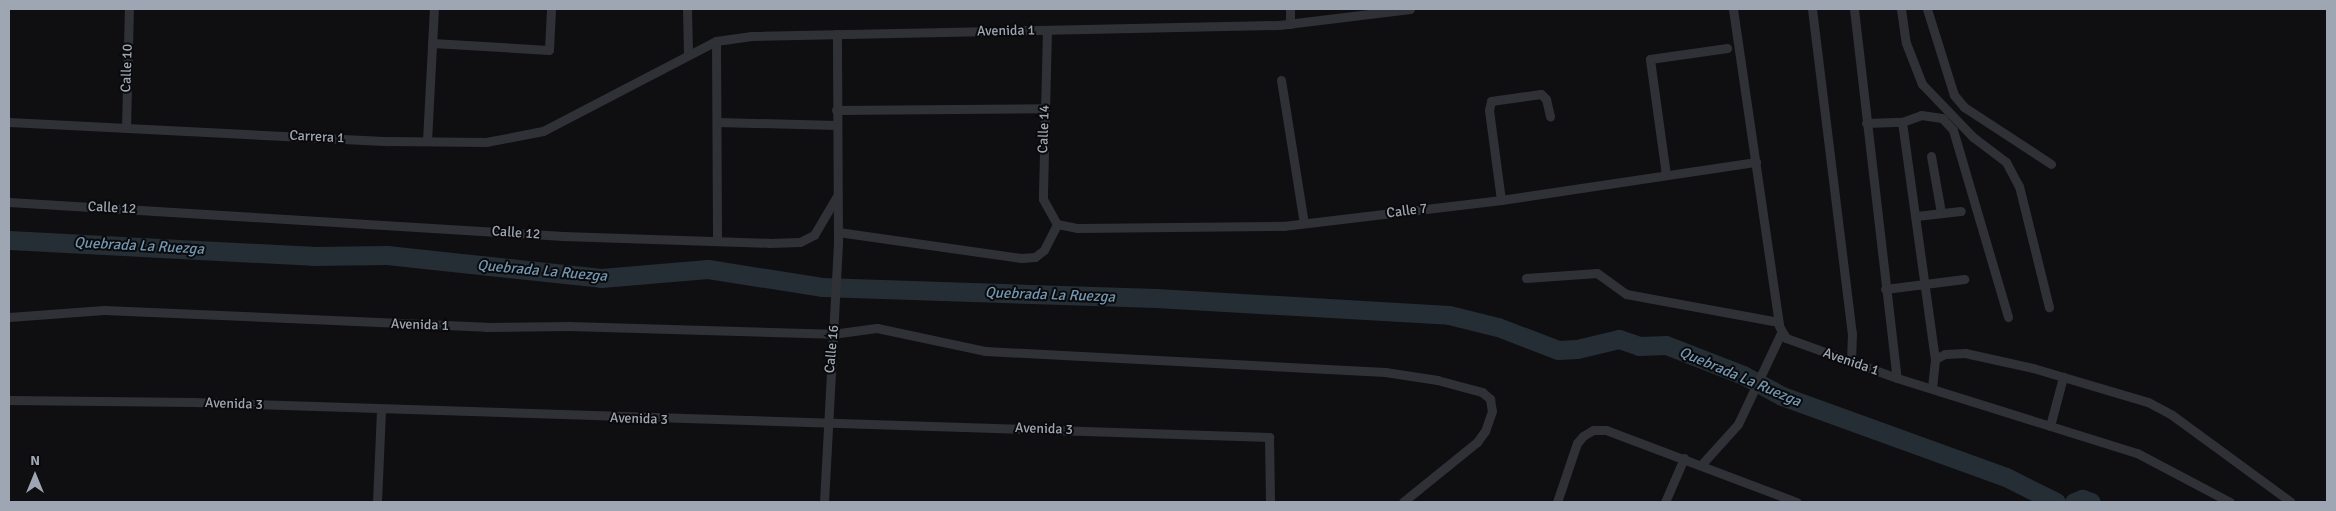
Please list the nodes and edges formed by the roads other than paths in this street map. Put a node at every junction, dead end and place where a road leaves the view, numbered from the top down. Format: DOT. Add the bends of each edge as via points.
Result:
graph roads {
  1 [pos="129,9"];
  2 [pos="434,9"];
  3 [pos="551,9"];
  4 [pos="687,9"];
  5 [pos="1290,9"];
  6 [pos="1410,9"];
  7 [pos="1732,9"];
  8 [pos="1812,9"];
  9 [pos="1854,9"];
  10 [pos="1901,9"];
  11 [pos="1927,9"];
  12 [pos="1290,24"];
  13 [pos="1047,30"];
  14 [pos="837,34"];
  15 [pos="716,41"];
  16 [pos="432,44"];
  17 [pos="1727,48"];
  18 [pos="688,54"];
  19 [pos="1281,80"];
  20 [pos="615,95"];
  21 [pos="1045,108"];
  22 [pos="836,110"];
  23 [pos="1972,114"];
  24 [pos="1550,117"];
  25 [pos="9,122"];
  26 [pos="717,122"];
  27 [pos="1902,122"];
  28 [pos="1866,123"];
  29 [pos="836,125"];
  30 [pos="1962,125"];
  31 [pos="126,128"];
  32 [pos="1953,130"];
  33 [pos="427,141"];
  34 [pos="1931,156"];
  35 [pos="1756,162"];
  36 [pos="2051,164"];
  37 [pos="1666,175"];
  38 [pos="837,196"];
  39 [pos="1501,200"];
  40 [pos="9,202"];
  41 [pos="1961,211"];
  42 [pos="1941,213"];
  43 [pos="1916,216"];
  44 [pos="1304,223"];
  45 [pos="1057,224"];
  46 [pos="838,237"];
  47 [pos="717,241"];
  48 [pos="1526,278"];
  49 [pos="1964,278"];
  50 [pos="1927,284"];
  51 [pos="1885,289"];
  52 [pos="2049,307"];
  53 [pos="9,317"];
  54 [pos="2008,317"];
  55 [pos="1778,322"];
  56 [pos="1781,333"];
  57 [pos="832,334"];
  58 [pos="1935,359"];
  59 [pos="1851,362"];
  60 [pos="2063,377"];
  61 [pos="1897,378"];
  62 [pos="1932,388"];
  63 [pos="9,400"];
  64 [pos="381,411"];
  65 [pos="826,423"];
  66 [pos="2050,426"];
  67 [pos="1684,458"];
  68 [pos="1700,465"];
  69 [pos="377,502"];
  70 [pos="824,502"];
  71 [pos="1270,502"];
  72 [pos="1402,502"];
  73 [pos="1557,502"];
  74 [pos="1665,502"];
  75 [pos="1798,502"];
  76 [pos="2230,502"];
  77 [pos="2291,502"];
  1 -- 31 [label="street, Calle 10"];
  2 -- 16 [label="street"];
  3 -- 16 [label="street" via="550,50"];
  4 -- 18 [label="street"];
  5 -- 12 [label="street"];
  6 -- 12 [label="street, Avenida 1"];
  7 -- 35 [label="street"];
  8 -- 59 [label="street" via="1852,333"];
  9 -- 28 [label="street"];
  10 -- 30 [label="street" via="1906,44 1922,84"];
  11 -- 23 [label="street" via="1954,95"];
  12 -- 13 [label="street, Avenida 1"];
  13 -- 14 [label="street, Avenida 1"];
  13 -- 21 [label="street, Calle 14"];
  14 -- 15 [label="street, Avenida 1" via="752,36"];
  14 -- 22 [label="street"];
  15 -- 18 [label="street, Avenida 1"];
  15 -- 26 [label="street"];
  16 -- 33 [label="street"];
  17 -- 37 [label="street" via="1650,59"];
  18 -- 20 [label="street, Avenida 1"];
  19 -- 44 [label="street"];
  20 -- 33 [label="street, Carrera 1" via="543,131 519,137 486,142"];
  21 -- 22 [label="street"];
  21 -- 45 [label="street, Calle 14" via="1042,199"];
  22 -- 29 [label="street"];
  23 -- 30 [label="street"];
  23 -- 36 [label="street"];
  24 -- 39 [label="street" via="1546,99 1541,94 1491,101 1489,110"];
  25 -- 31 [label="street, Carrera 1"];
  26 -- 29 [label="street"];
  26 -- 47 [label="street"];
  27 -- 28 [label="street"];
  27 -- 32 [label="street" via="1921,114 1942,118"];
  27 -- 43 [label="street"];
  28 -- 51 [label="street"];
  29 -- 38 [label="street"];
  30 -- 32 [label="street"];
  30 -- 52 [label="street" via="2006,162 2019,186"];
  31 -- 33 [label="street, Carrera 1"];
  32 -- 54 [label="street"];
  34 -- 42 [label="street"];
  35 -- 37 [label="street, Calle 7"];
  35 -- 55 [label="street"];
  37 -- 39 [label="street, Calle 7"];
  38 -- 46 [label="street, Calle 16"];
  38 -- 47 [label="street, Calle 12" via="814,235 800,242"];
  39 -- 44 [label="street, Calle 7"];
  40 -- 47 [label="street, Calle 12" via="563,236"];
  41 -- 42 [label="street"];
  42 -- 43 [label="street"];
  43 -- 50 [label="street"];
  44 -- 45 [label="street, Calle 7" via="1152,229 1077,228"];
  45 -- 46 [label="street" via="1044,250 1035,257 1020,258"];
  46 -- 57 [label="street, Calle 16"];
  48 -- 55 [label="street" via="1597,273 1626,294"];
  49 -- 50 [label="street"];
  50 -- 51 [label="street"];
  50 -- 58 [label="street"];
  51 -- 61 [label="street"];
  53 -- 57 [label="street, Avenida 1" via="104,310 167,311 361,323"];
  55 -- 56 [label="street"];
  56 -- 59 [label="street, Avenida 1" via="1792,341"];
  56 -- 68 [label="street" via="1730,436"];
  57 -- 65 [label="street, Calle 16"];
  57 -- 72 [label="street, Avenida 1" via="877,328 985,351 1385,372 1437,380 1482,392 1490,399 1492,411 1485,431 1477,442"];
  58 -- 60 [label="street" via="1946,354 1965,353"];
  58 -- 62 [label="street"];
  59 -- 61 [label="street, Avenida 1"];
  60 -- 66 [label="street"];
  60 -- 77 [label="street" via="2161,408"];
  61 -- 62 [label="street, Avenida 1"];
  62 -- 66 [label="street, Avenida 1"];
  63 -- 64 [label="street, Avenida 3" via="203,403"];
  64 -- 65 [label="street, Avenida 3"];
  64 -- 69 [label="street"];
  65 -- 70 [label="street, Calle 16"];
  65 -- 71 [label="street, Avenida 3" via="1269,437"];
  66 -- 76 [label="street, Avenida 1" via="2137,453"];
  67 -- 68 [label="street"];
  67 -- 73 [label="street" via="1606,430 1593,430 1577,443"];
  67 -- 74 [label="street"];
  68 -- 75 [label="street"];
}
